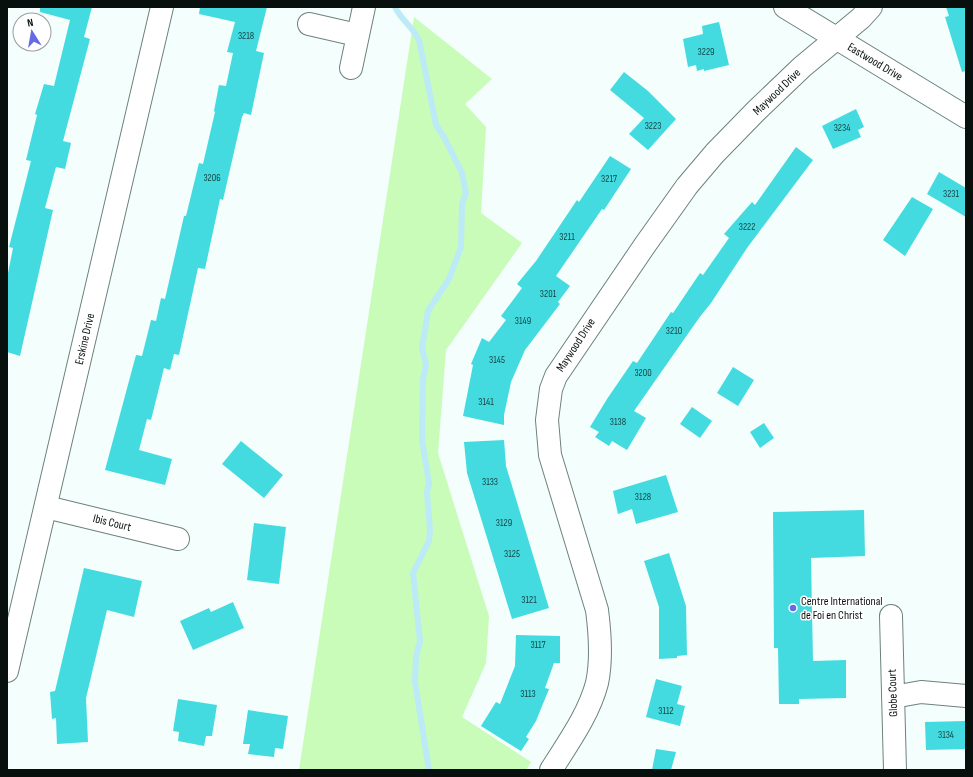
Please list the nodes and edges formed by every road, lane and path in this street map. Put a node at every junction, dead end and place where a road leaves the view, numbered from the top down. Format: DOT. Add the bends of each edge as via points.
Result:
graph roads {
  1 [pos="162,7"];
  2 [pos="364,7"];
  3 [pos="785,7"];
  4 [pos="871,7"];
  5 [pos="309,24"];
  6 [pos="357,35"];
  7 [pos="836,38"];
  8 [pos="351,68"];
  9 [pos="966,117"];
  10 [pos="46,507"];
  11 [pos="178,539"];
  12 [pos="891,616"];
  13 [pos="7,672"];
  14 [pos="966,696"];
  15 [pos="893,697"];
  16 [pos="551,770"];
  17 [pos="895,770"];
  1 -- 10 [label="street, Erskine Drive"];
  2 -- 6 [label="street"];
  3 -- 7 [label="street, Eastwood Drive"];
  4 -- 7 [label="street, Maywood Drive"];
  5 -- 6 [label="street"];
  6 -- 8 [label="street"];
  7 -- 9 [label="street, Eastwood Drive"];
  7 -- 16 [label="street, Maywood Drive" via="757,110 705,164 645,244 566,359 554,383 547,420 550,455 600,629 597,684 584,717"];
  10 -- 11 [label="street, Ibis Court"];
  10 -- 13 [label="street, Erskine Drive"];
  12 -- 15 [label="street, Globe Court"];
  14 -- 15 [label="street" via="921,692"];
  15 -- 17 [label="street, Globe Court"];
}
